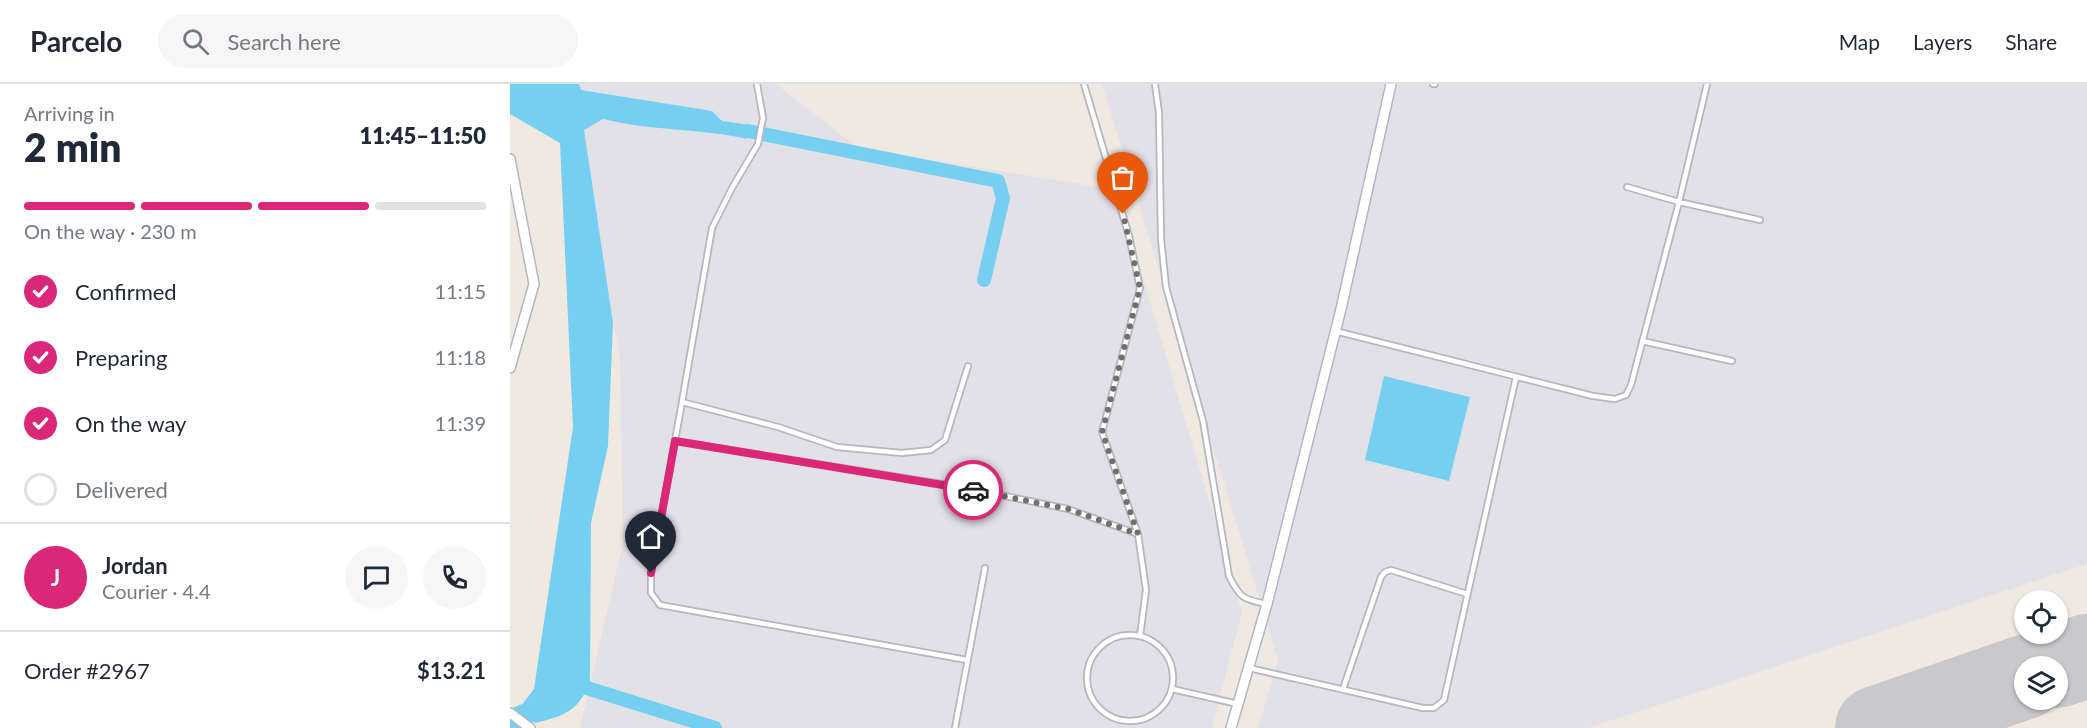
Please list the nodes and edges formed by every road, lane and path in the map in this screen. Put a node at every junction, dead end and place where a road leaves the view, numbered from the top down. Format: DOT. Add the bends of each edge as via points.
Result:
graph roads {
  1 [pos="757,84"];
  2 [pos="1084,84"];
  3 [pos="1155,84"];
  4 [pos="1391,84"];
  5 [pos="1707,84"];
  6 [pos="510,159"];
  7 [pos="1627,187"];
  8 [pos="1679,202"];
  9 [pos="1760,220"];
  10 [pos="1335,332"];
  11 [pos="1642,341"];
  12 [pos="1732,361"];
  13 [pos="968,366"];
  14 [pos="510,368"];
  15 [pos="1516,377"];
  16 [pos="682,402"];
  17 [pos="675,441"];
  18 [pos="1138,534"];
  19 [pos="985,568"];
  20 [pos="1467,594"];
  21 [pos="1267,604"];
  22 [pos="1140,636"];
  23 [pos="967,660"];
  24 [pos="1248,668"];
  25 [pos="1172,689"];
  26 [pos="1343,689"];
  27 [pos="1238,704"];
  28 [pos="510,713"];
  29 [pos="1118,720"];
  30 [pos="530,728"];
  31 [pos="955,728"];
  32 [pos="1115,728"];
  33 [pos="1232,728"];
  1 -- 16 [label="lane" via="763,118 758,144 712,228"];
  2 -- 18 [label="lane" via="1129,236 1140,288 1102,432"];
  3 -- 21 [label="lane" via="1166,287 1203,422 1228,576 1238,594"];
  4 -- 10 [label="street"];
  5 -- 8 [label="lane"];
  6 -- 14 [label="street" via="534,284"];
  7 -- 8 [label="lane"];
  8 -- 9 [label="lane"];
  8 -- 11 [label="lane"];
  10 -- 15 [label="lane"];
  10 -- 21 [label="street"];
  11 -- 12 [label="lane"];
  11 -- 15 [label="lane" via="1631,385 1626,395 1615,399"];
  13 -- 16 [label="lane" via="945,440 931,450 902,453 837,447"];
  15 -- 20 [label="lane"];
  16 -- 17 [label="lane"];
  17 -- 18 [label="lane" via="967,488 1068,509"];
  17 -- 23 [label="lane" via="651,573 651,593 660,605"];
  18 -- 22 [label="lane" via="1146,590"];
  19 -- 23 [label="lane"];
  20 -- 26 [label="lane" via="1391,570 1385,572"];
  20 -- 26 [label="lane" via="1444,700 1434,708"];
  21 -- 24 [label="street"];
  22 -- 25 [label="lane" via="1165,652 1172,665"];
  22 -- 29 [label="lane" via="1112,639 1091,660 1089,689 1105,713"];
  23 -- 31 [label="lane"];
  24 -- 26 [label="lane"];
  24 -- 27 [label="street"];
  25 -- 27 [label="lane"];
  25 -- 29 [label="lane" via="1165,705 1155,714 1131,722"];
  27 -- 33 [label="street"];
  28 -- 30 [label="street"];
  29 -- 32 [label="lane"];
}
